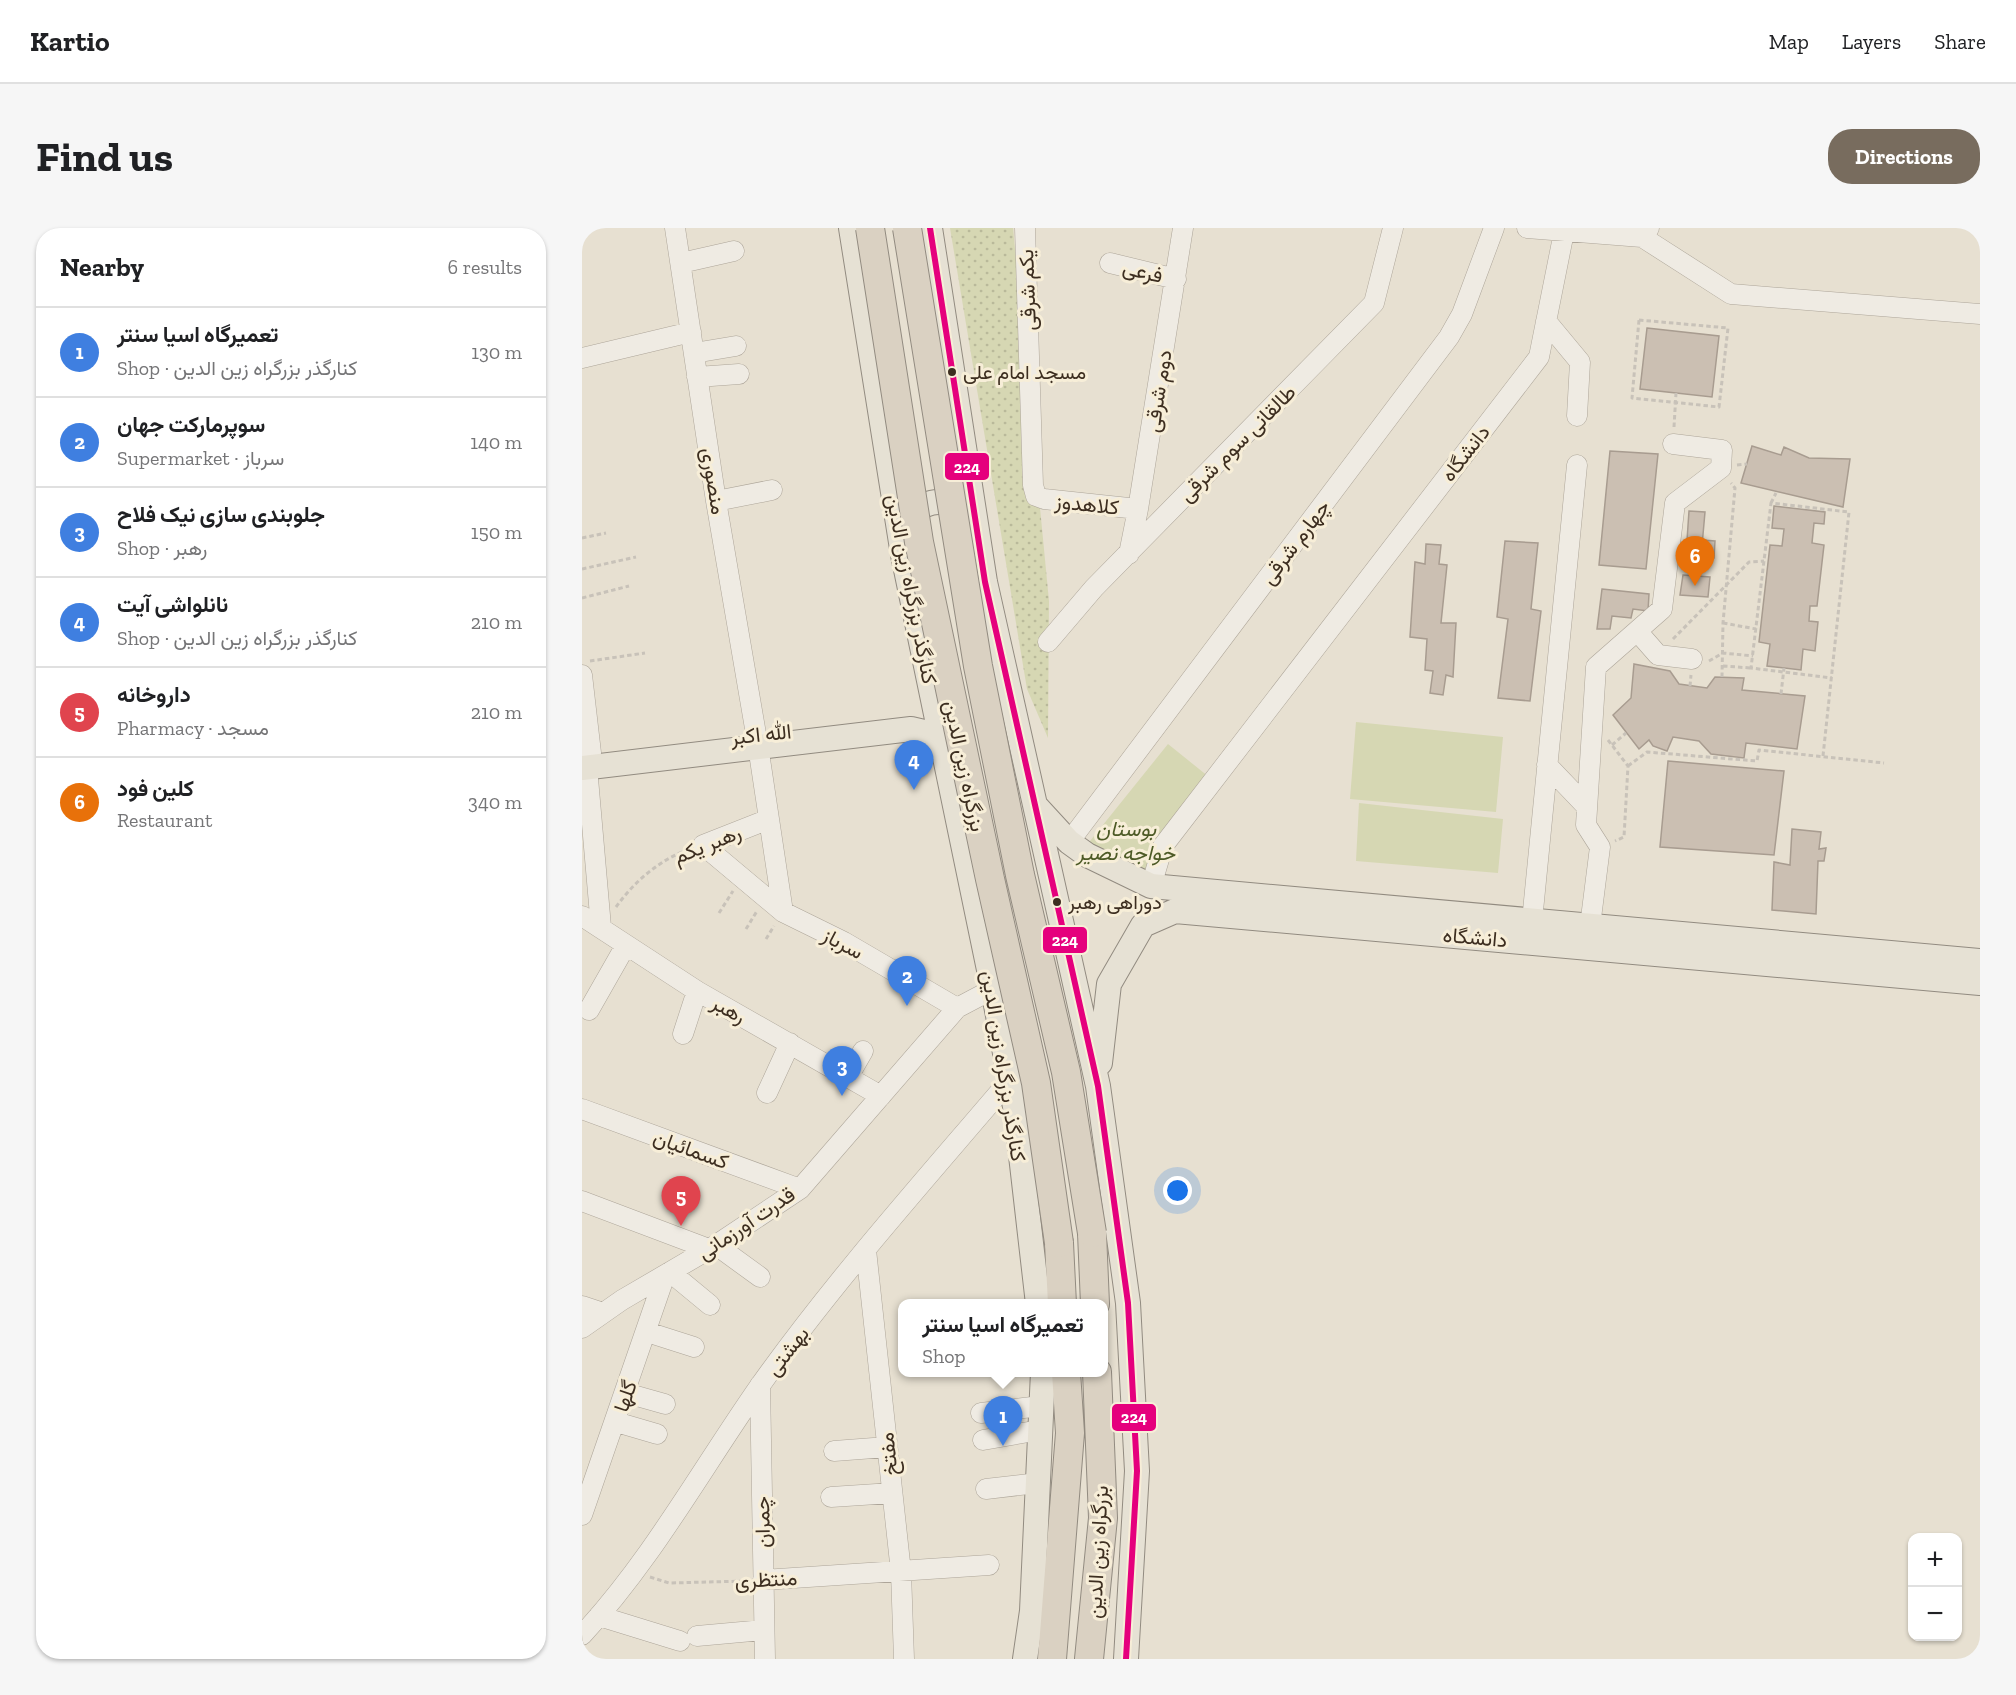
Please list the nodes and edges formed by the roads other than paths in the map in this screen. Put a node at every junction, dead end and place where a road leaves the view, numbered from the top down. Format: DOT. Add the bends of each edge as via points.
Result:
graph roads {
  1 [pos="675,228"];
  2 [pos="851,228"];
  3 [pos="870,228"];
  4 [pos="907,228"];
  5 [pos="930,228"];
  6 [pos="1026,228"];
  7 [pos="1183,228"];
  8 [pos="1393,228"];
  9 [pos="1494,228"];
  10 [pos="1527,228"];
  11 [pos="1560,230"];
  12 [pos="1646,232"];
  13 [pos="734,251"];
  14 [pos="681,263"];
  15 [pos="1110,263"];
  16 [pos="1176,279"];
  17 [pos="1980,314"];
  18 [pos="1546,321"];
  19 [pos="691,332"];
  20 [pos="736,346"];
  21 [pos="694,353"];
  22 [pos="582,358"];
  23 [pos="739,374"];
  24 [pos="697,376"];
  25 [pos="1577,416"];
  26 [pos="1673,444"];
  27 [pos="1577,465"];
  28 [pos="772,490"];
  29 [pos="1036,496"];
  30 [pos="716,501"];
  31 [pos="1138,509"];
  32 [pos="979,540"];
  33 [pos="1129,554"];
  34 [pos="903,555"];
  35 [pos="1637,631"];
  36 [pos="1048,642"];
  37 [pos="1701,660"];
  38 [pos="582,675"];
  39 [pos="933,698"];
  40 [pos="757,740"];
  41 [pos="943,747"];
  42 [pos="585,760"];
  43 [pos="1547,765"];
  44 [pos="1033,803"];
  45 [pos="1587,807"];
  46 [pos="769,819"];
  47 [pos="1069,842"];
  48 [pos="703,844"];
  49 [pos="1151,886"];
  50 [pos="783,912"];
  51 [pos="582,915"];
  52 [pos="1385,919"];
  53 [pos="1532,921"];
  54 [pos="1590,926"];
  55 [pos="601,927"];
  56 [pos="1562,934"];
  57 [pos="626,945"];
  58 [pos="1980,961"];
  59 [pos="1980,983"];
  60 [pos="993,989"];
  61 [pos="698,991"];
  62 [pos="1078,995"];
  63 [pos="957,1008"];
  64 [pos="589,1010"];
  65 [pos="682,1034"];
  66 [pos="790,1043"];
  67 [pos="863,1051"];
  68 [pos="848,1077"];
  69 [pos="1009,1081"];
  70 [pos="1098,1086"];
  71 [pos="767,1093"];
  72 [pos="880,1096"];
  73 [pos="582,1109"];
  74 [pos="800,1189"];
  75 [pos="582,1201"];
  76 [pos="713,1247"];
  77 [pos="866,1250"];
  78 [pos="668,1274"];
  79 [pos="759,1277"];
  80 [pos="1037,1299"];
  81 [pos="1062,1299"];
  82 [pos="1095,1299"];
  83 [pos="622,1300"];
  84 [pos="710,1305"];
  85 [pos="582,1306"];
  86 [pos="603,1313"];
  87 [pos="653,1313"];
  88 [pos="582,1328"];
  89 [pos="647,1332"];
  90 [pos="694,1347"];
  91 [pos="1043,1377"];
  92 [pos="1066,1377"];
  93 [pos="1097,1377"];
  94 [pos="760,1385"];
  95 [pos="626,1393"];
  96 [pos="665,1404"];
  97 [pos="1041,1406"];
  98 [pos="981,1413"];
  99 [pos="616,1422"];
  100 [pos="1040,1430"];
  101 [pos="657,1434"];
  102 [pos="982,1440"];
  103 [pos="887,1447"];
  104 [pos="834,1450"];
  105 [pos="1038,1484"];
  106 [pos="986,1489"];
  107 [pos="892,1493"];
  108 [pos="831,1497"];
  109 [pos="582,1515"];
  110 [pos="989,1565"];
  111 [pos="901,1572"];
  112 [pos="763,1580"];
  113 [pos="1058,1583"];
  114 [pos="599,1616"];
  115 [pos="764,1630"];
  116 [pos="582,1635"];
  117 [pos="765,1659"];
  118 [pos="904,1659"];
  119 [pos="1025,1659"];
  120 [pos="1043,1659"];
  121 [pos="1052,1659"];
  122 [pos="1089,1659"];
  123 [pos="1126,1659"];
  1 -- 14 [label="street, منصوری"];
  2 -- 34 [label="main road, کنارگذر بزرگراه زین الدین"];
  3 -- 81 [label="highway, بزرگراه زین الدین, bridge" via="919,542 1036,1083 1059,1243"];
  4 -- 82 [label="highway, بزرگراه زین الدین, bridge" via="978,666 1020,875 1062,1052 1092,1233"];
  5 -- 32 [label="main road"];
  6 -- 29 [label="street, یکم شرقی"];
  7 -- 16 [label="street, دوم شرقی"];
  8 -- 33 [label="street, طالقانی سوم شرقی" via="1374,303"];
  9 -- 47 [label="street, چهارم شرقی" via="1449,337"];
  10 -- 11 [label="street"];
  11 -- 12 [label="street"];
  11 -- 18 [label="street, دانشگاه"];
  12 -- 17 [label="street" via="1731,294"];
  13 -- 14 [label="street"];
  14 -- 19 [label="street, منصوری"];
  15 -- 16 [label="street, فرعی"];
  16 -- 31 [label="street, دوم شرقی"];
  18 -- 25 [label="street" via="1580,362"];
  18 -- 49 [label="street, دانشگاه" via="1539,357 1163,846"];
  19 -- 21 [label="street, منصوری"];
  19 -- 22 [label="street"];
  20 -- 21 [label="street"];
  21 -- 24 [label="street, منصوری"];
  23 -- 24 [label="street"];
  24 -- 30 [label="street, منصوری"];
  26 -- 35 [label="street" via="1722,450 1721,468 1675,502 1662,609"];
  27 -- 43 [label="street"];
  28 -- 30 [label="street"];
  29 -- 31 [label="street, کلاهدوز"];
  30 -- 40 [label="street, منصوری"];
  31 -- 33 [label="street, دوم شرقی"];
  32 -- 34 [label="main road" via="956,506 943,501 929,502 910,518"];
  32 -- 44 [label="main road"];
  33 -- 36 [label="street, طالقانی سوم شرقی"];
  34 -- 39 [label="main road, کنارگذر بزرگراه زین الدین"];
  35 -- 37 [label="street" via="1658,655"];
  35 -- 45 [label="street" via="1596,667"];
  38 -- 42 [label="street"];
  39 -- 40 [label="main road, الله اکبر" via="908,717"];
  39 -- 41 [label="main road, کنارگذر بزرگراه زین الدین"];
  40 -- 41 [label="main road" via="911,729 928,733"];
  40 -- 42 [label="main road, الله اکبر"];
  40 -- 46 [label="street, رهبر یکم"];
  41 -- 60 [label="main road, کنارگذر بزرگراه زین الدین"];
  42 -- 55 [label="street"];
  43 -- 45 [label="street"];
  43 -- 53 [label="street"];
  44 -- 47 [label="main road, دانشگاه"];
  44 -- 62 [label="main road"];
  45 -- 54 [label="street" via="1586,825 1600,847"];
  46 -- 48 [label="street, رهبر یکم"];
  46 -- 50 [label="street, رهبر یکم"];
  47 -- 49 [label="main road, دانشگاه" via="1108,867"];
  48 -- 50 [label="street, سرباز"];
  49 -- 52 [label="main road, دانشگاه"];
  50 -- 63 [label="street, سرباز" via="844,942"];
  51 -- 55 [label="street, رهبر"];
  52 -- 53 [label="main road, دانشگاه"];
  52 -- 56 [label="main road, دانشگاه"];
  52 -- 70 [label="main road, دانشگاه" via="1175,911 1143,924 1109,984"];
  53 -- 56 [label="main road, دانشگاه"];
  54 -- 56 [label="main road, دانشگاه"];
  54 -- 58 [label="main road, دانشگاه"];
  55 -- 57 [label="street, رهبر"];
  56 -- 59 [label="main road, دانشگاه"];
  57 -- 61 [label="street, رهبر"];
  57 -- 64 [label="street"];
  60 -- 62 [label="main road" via="1018,1053 1039,1062 1058,1057 1068,1047"];
  60 -- 63 [label="street"];
  60 -- 69 [label="main road, کنارگذر بزرگراه زین الدین"];
  61 -- 65 [label="street"];
  61 -- 66 [label="street, رهبر"];
  62 -- 70 [label="main road"];
  63 -- 72 [label="street, قدرت آورزمانی"];
  66 -- 68 [label="street, رهبر"];
  66 -- 71 [label="street"];
  67 -- 68 [label="street"];
  68 -- 72 [label="street, رهبر"];
  69 -- 77 [label="street, بهشتی"];
  69 -- 80 [label="main road, کنارگذر بزرگراه زین الدین"];
  70 -- 123 [label="main road" via="1128,1303 1137,1471"];
  72 -- 74 [label="street, قدرت آورزمانی"];
  73 -- 74 [label="street, کسمائیان"];
  74 -- 76 [label="street, قدرت آورزمانی"];
  75 -- 76 [label="street"];
  76 -- 78 [label="street, قدرت آورزمانی"];
  76 -- 79 [label="street"];
  77 -- 94 [label="street, بهشتی"];
  77 -- 103 [label="street, مفتخ"];
  78 -- 83 [label="street, قدرت آورزمانی"];
  78 -- 84 [label="street"];
  78 -- 87 [label="street, گلها"];
  83 -- 86 [label="street, قدرت آورزمانی"];
  83 -- 87 [label="street" via="642,1302"];
  85 -- 86 [label="street"];
  86 -- 88 [label="street, قدرت آورزمانی"];
  87 -- 89 [label="street, گلها"];
  89 -- 90 [label="street"];
  89 -- 95 [label="street, گلها"];
  91 -- 97 [label="main road"];
  92 -- 113 [label="highway, بزرگراه زین الدین" via="1070,1432"];
  93 -- 122 [label="highway, بزرگراه زین الدین" via="1103,1518"];
  94 -- 112 [label="street, چمران"];
  94 -- 114 [label="street, بهشتی"];
  95 -- 96 [label="street"];
  95 -- 99 [label="street, گلها"];
  97 -- 98 [label="street"];
  97 -- 100 [label="main road"];
  99 -- 101 [label="street"];
  99 -- 109 [label="street, گلها"];
  100 -- 102 [label="street"];
  100 -- 105 [label="main road"];
  103 -- 104 [label="street"];
  103 -- 107 [label="street, مفتخ"];
  105 -- 106 [label="street"];
  105 -- 119 [label="main road" via="1032,1611"];
  107 -- 108 [label="street"];
  107 -- 111 [label="street, مفتخ"];
  110 -- 111 [label="street, منتظری"];
  111 -- 112 [label="street, منتظری"];
  111 -- 118 [label="street, مفتخ"];
  112 -- 115 [label="street, چمران"];
  113 -- 120 [label="main road"];
  113 -- 121 [label="highway, بزرگراه زین الدین"];
  114 -- 115 [label="street" via="688,1638"];
  114 -- 116 [label="street, بهشتی"];
  115 -- 117 [label="street, چمران"];
}
